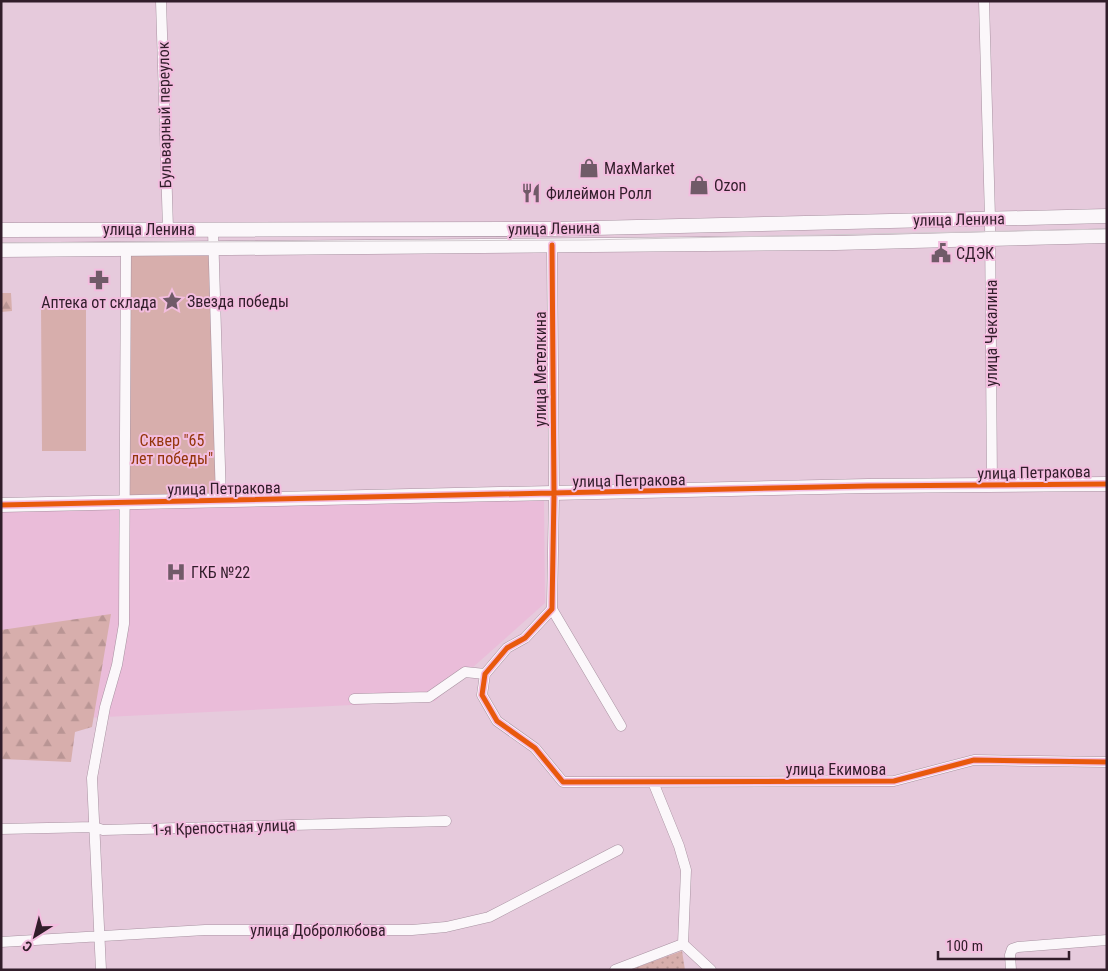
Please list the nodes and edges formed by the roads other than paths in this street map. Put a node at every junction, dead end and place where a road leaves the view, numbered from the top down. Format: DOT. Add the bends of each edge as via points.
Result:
graph roads {
  1 [pos="161,1"];
  2 [pos="984,1"];
  3 [pos="1107,216"];
  4 [pos="990,218"];
  5 [pos="168,229"];
  6 [pos="1,230"];
  7 [pos="213,230"];
  8 [pos="1107,236"];
  9 [pos="990,239"];
  10 [pos="552,245"];
  11 [pos="126,249"];
  12 [pos="1,250"];
  13 [pos="214,250"];
  14 [pos="1107,484"];
  15 [pos="992,485"];
  16 [pos="554,494"];
  17 [pos="221,501"];
  18 [pos="125,502"];
  19 [pos="1,505"];
  20 [pos="552,609"];
  21 [pos="486,674"];
  22 [pos="354,699"];
  23 [pos="621,726"];
  24 [pos="1107,762"];
  25 [pos="653,782"];
  26 [pos="446,821"];
  27 [pos="94,827"];
  28 [pos="1,829"];
  29 [pos="618,850"];
  30 [pos="101,934"];
  31 [pos="1107,940"];
  32 [pos="1,942"];
  33 [pos="683,944"];
  34 [pos="101,970"];
  35 [pos="615,970"];
  36 [pos="711,970"];
  37 [pos="1011,970"];
  1 -- 5 [label="street, Бульварный переулок"];
  2 -- 4 [label="street, улица Чекалина"];
  3 -- 4 [label="main road, улица Ленина"];
  4 -- 7 [label="main road, улица Ленина" via="552,229"];
  4 -- 9 [label="street, улица Чекалина"];
  5 -- 6 [label="main road, улица Ленина"];
  5 -- 7 [label="main road, улица Ленина"];
  7 -- 13 [label="street"];
  8 -- 9 [label="main road, улица Ленина"];
  9 -- 10 [label="main road, улица Ленина"];
  9 -- 15 [label="street, улица Чекалина"];
  10 -- 13 [label="main road, улица Ленина"];
  10 -- 16 [label="street, улица Метелкина"];
  11 -- 12 [label="main road, улица Ленина"];
  11 -- 13 [label="main road, улица Ленина"];
  11 -- 18 [label="street"];
  13 -- 17 [label="street"];
  14 -- 15 [label="main road, улица Петракова"];
  15 -- 16 [label="main road, улица Петракова"];
  16 -- 17 [label="main road, улица Петракова"];
  16 -- 20 [label="street, улица Метелкина"];
  17 -- 18 [label="main road, улица Петракова"];
  18 -- 19 [label="main road, улица Петракова"];
  18 -- 27 [label="street" via="124,624 92,778"];
  20 -- 21 [label="street" via="525,638 506,648"];
  20 -- 23 [label="street"];
  21 -- 22 [label="street" via="465,672 429,697"];
  21 -- 25 [label="street, улица Екимова" via="482,695 497,721 535,748 563,782"];
  24 -- 25 [label="street, улица Екимова" via="974,760 894,781"];
  25 -- 33 [label="street" via="686,870"];
  26 -- 27 [label="street, 1-я Крепостная улица" via="103,830"];
  27 -- 28 [label="street, 1-я Крепостная улица"];
  27 -- 30 [label="street"];
  29 -- 30 [label="street, улица Добролюбова" via="489,917 446,927"];
  30 -- 32 [label="street, улица Добролюбова"];
  30 -- 34 [label="street"];
  31 -- 37 [label="street" via="1018,947 1012,949 1010,955"];
  33 -- 35 [label="street"];
  33 -- 36 [label="street"];
}
